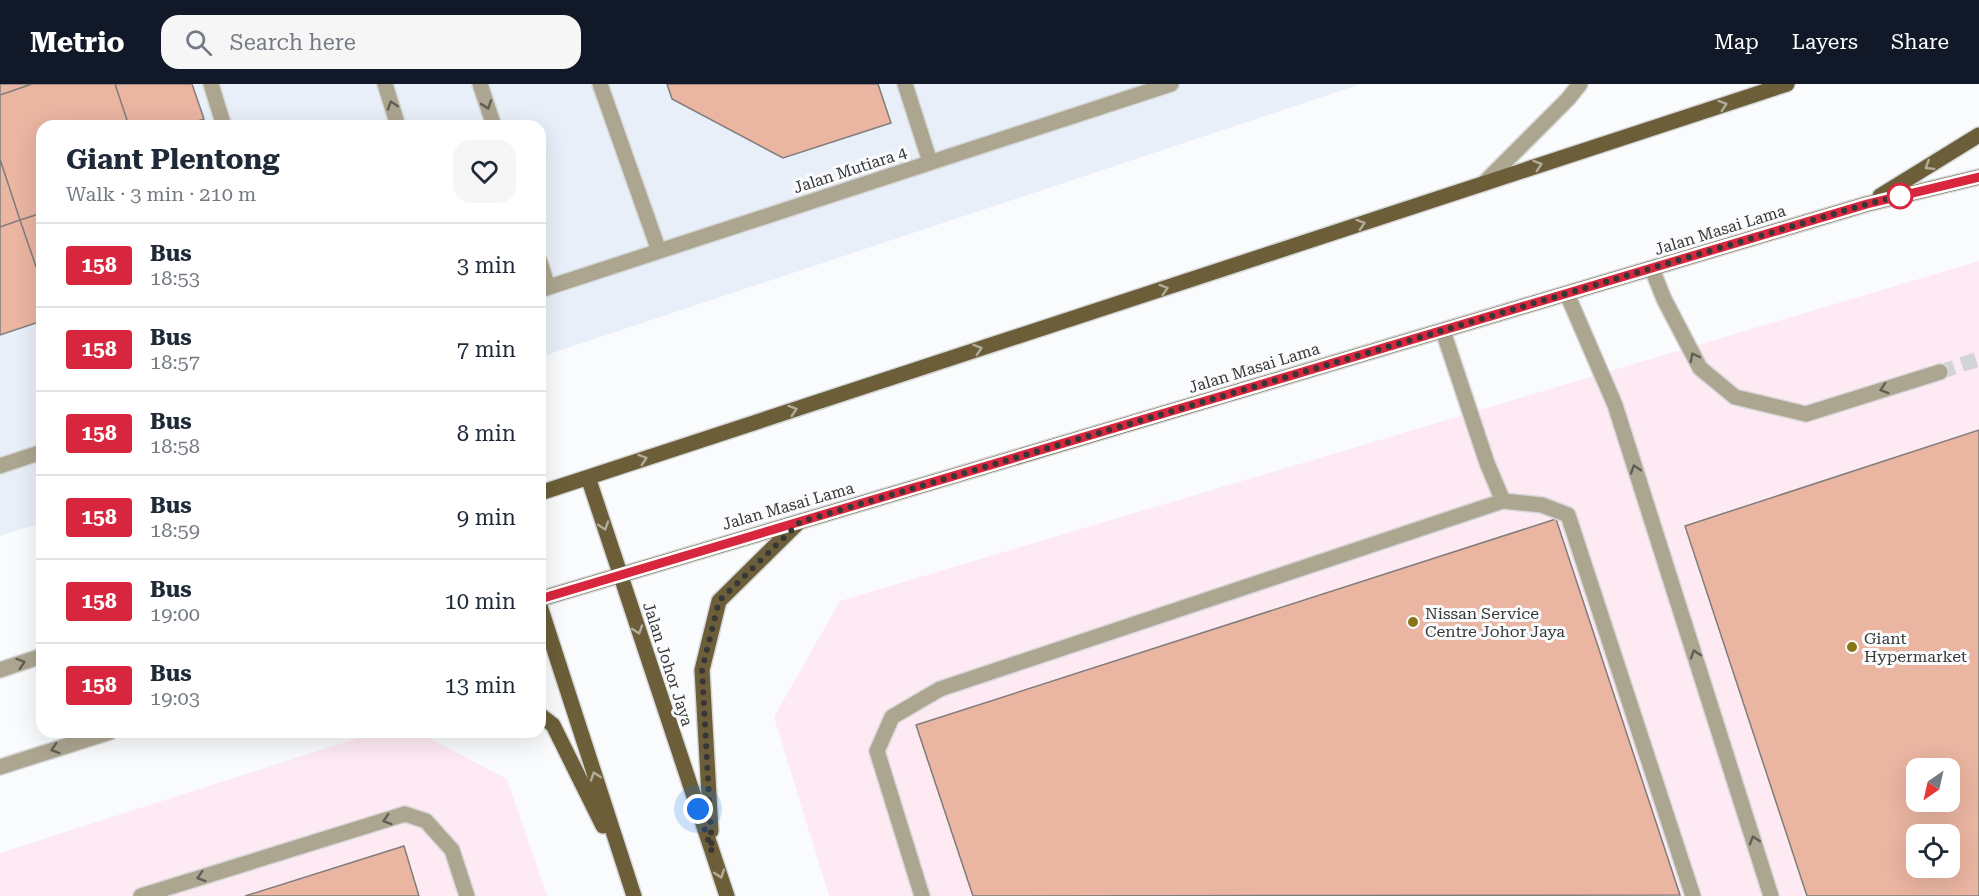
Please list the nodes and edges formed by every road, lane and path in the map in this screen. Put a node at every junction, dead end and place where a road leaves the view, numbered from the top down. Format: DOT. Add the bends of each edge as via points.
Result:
graph roads {
  1 [pos="211,84"];
  2 [pos="385,84"];
  3 [pos="480,84"];
  4 [pos="600,84"];
  5 [pos="905,84"];
  6 [pos="1171,84"];
  7 [pos="1580,84"];
  8 [pos="1787,84"];
  9 [pos="222,120"];
  10 [pos="397,120"];
  11 [pos="492,120"];
  12 [pos="1979,135"];
  13 [pos="930,162"];
  14 [pos="1979,177"];
  15 [pos="1483,184"];
  16 [pos="1867,204"];
  17 [pos="659,251"];
  18 [pos="1652,269"];
  19 [pos="546,287"];
  20 [pos="1567,294"];
  21 [pos="1443,331"];
  22 [pos="1940,372"];
  23 [pos="36,454"];
  24 [pos="0,466"];
  25 [pos="588,477"];
  26 [pos="546,490"];
  27 [pos="1503,501"];
  28 [pos="800,522"];
  29 [pos="620,575"];
  30 [pos="546,597"];
  31 [pos="546,624"];
  32 [pos="36,658"];
  33 [pos="0,670"];
  34 [pos="546,720"];
  35 [pos="91,738"];
  36 [pos="0,767"];
  37 [pos="712,852"];
  38 [pos="626,871"];
  39 [pos="141,896"];
  40 [pos="467,896"];
  41 [pos="634,896"];
  42 [pos="727,896"];
  43 [pos="922,896"];
  44 [pos="1693,896"];
  45 [pos="1771,896"];
  1 -- 9 [label="street"];
  10 -- 2 [label="street, one-way"];
  3 -- 11 [label="street, one-way"];
  4 -- 17 [label="street"];
  5 -- 13 [label="street"];
  6 -- 13 [label="street, Jalan Mutiara 4"];
  7 -- 15 [label="street"];
  15 -- 8 [label="main road, one-way"];
  12 -- 16 [label="main road, one-way"];
  13 -- 17 [label="street, Jalan Mutiara 4"];
  14 -- 16 [label="main road, Jalan Masai Lama"];
  25 -- 15 [label="main road, one-way"];
  16 -- 18 [label="main road, Jalan Masai Lama"];
  17 -- 19 [label="street, Jalan Mutiara 4"];
  18 -- 20 [label="main road, Jalan Masai Lama"];
  22 -- 18 [label="street, one-way" via="1806,414 1735,397 1700,368"];
  20 -- 21 [label="main road, Jalan Masai Lama"];
  45 -- 20 [label="street, one-way" via="1615,405"];
  21 -- 27 [label="street" via="1486,463"];
  21 -- 28 [label="main road, Jalan Masai Lama"];
  23 -- 24 [label="street"];
  25 -- 26 [label="main road"];
  25 -- 29 [label="main road, Jalan Johor Jaya, one-way"];
  27 -- 43 [label="street" via="940,689 892,717 877,751"];
  27 -- 44 [label="street" via="1542,505 1568,515"];
  28 -- 29 [label="main road, Jalan Masai Lama"];
  28 -- 37 [label="main road" via="719,601 702,670"];
  29 -- 30 [label="main road, Jalan Masai Lama"];
  29 -- 37 [label="main road, Jalan Johor Jaya, one-way"];
  38 -- 31 [label="main road, one-way"];
  33 -- 32 [label="street, one-way"];
  34 -- 38 [label="main road" via="553,725"];
  35 -- 36 [label="street, one-way"];
  37 -- 42 [label="main road, Jalan Johor Jaya, one-way"];
  38 -- 41 [label="main road"];
  40 -- 39 [label="street, one-way" via="452,850 426,821 405,814"];
}
